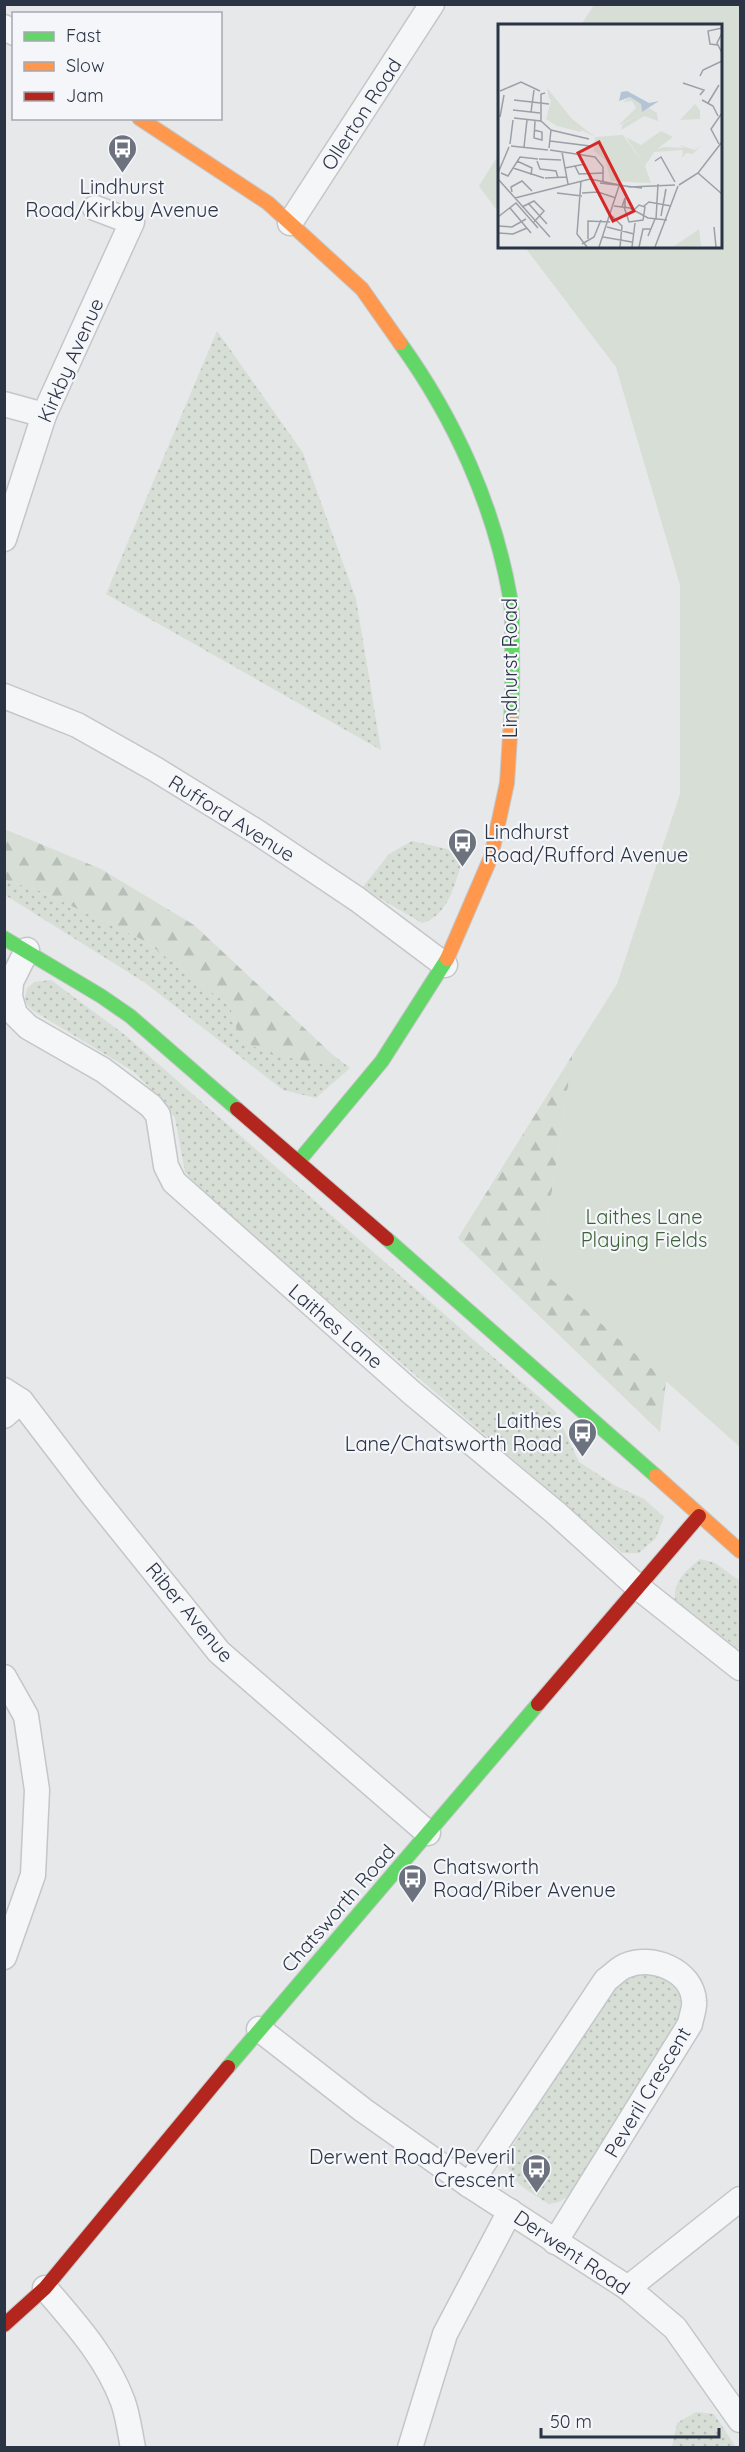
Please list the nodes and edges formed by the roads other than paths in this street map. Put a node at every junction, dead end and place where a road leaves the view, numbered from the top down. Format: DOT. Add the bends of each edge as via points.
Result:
graph roads {
  1 [pos="432,4"];
  2 [pos="142,120"];
  3 [pos="95,208"];
  4 [pos="290,223"];
  5 [pos="4,404"];
  6 [pos="44,415"];
  7 [pos="4,539"];
  8 [pos="4,696"];
  9 [pos="4,939"];
  10 [pos="27,950"];
  11 [pos="445,966"];
  12 [pos="298,1162"];
  13 [pos="10,1402"];
  14 [pos="699,1516"];
  15 [pos="741,1551"];
  16 [pos="639,1588"];
  17 [pos="741,1668"];
  18 [pos="4,1677"];
  19 [pos="428,1833"];
  20 [pos="4,1957"];
  21 [pos="259,2030"];
  22 [pos="469,2185"];
  23 [pos="741,2199"];
  24 [pos="510,2211"];
  25 [pos="555,2242"];
  26 [pos="45,2288"];
  27 [pos="628,2288"];
  28 [pos="4,2325"];
  29 [pos="741,2420"];
  30 [pos="133,2448"];
  31 [pos="410,2448"];
  1 -- 4 [label="street, Ollerton Road"];
  2 -- 4 [label="street, Lindhurst Road" via="268,203"];
  3 -- 6 [label="street, Kirkby Avenue" via="132,222"];
  4 -- 11 [label="street, Lindhurst Road" via="362,289 429,383 476,478 497,539 511,599 513,693 507,783 491,857"];
  5 -- 6 [label="street"];
  6 -- 7 [label="street, Kirkby Avenue"];
  8 -- 11 [label="street, Rufford Avenue" via="77,725 155,769 330,881"];
  9 -- 10 [label="street"];
  10 -- 12 [label="street" via="130,1016"];
  10 -- 16 [label="street, Laithes Lane" via="11,982 15,1014 28,1027 103,1070 151,1106 158,1115 166,1166 174,1182"];
  11 -- 12 [label="street, Lindhurst Road" via="382,1061"];
  12 -- 14 [label="street"];
  13 -- 19 [label="street, Riber Avenue" via="92,1494 219,1652"];
  14 -- 15 [label="street"];
  14 -- 16 [label="street, Chatsworth Road"];
  16 -- 17 [label="street, Laithes Lane"];
  16 -- 19 [label="street, Chatsworth Road"];
  18 -- 20 [label="street" via="26,1716 37,1790 33,1875"];
  19 -- 21 [label="street, Chatsworth Road"];
  21 -- 22 [label="street, Derwent Road"];
  21 -- 26 [label="street, Chatsworth Road"];
  22 -- 24 [label="street, Derwent Road"];
  22 -- 25 [label="street, Peveril Crescent" via="606,1980 625,1966 644,1961 678,1972 690,1987 694,2001 690,2024"];
  23 -- 27 [label="street"];
  24 -- 25 [label="street, Derwent Road"];
  24 -- 31 [label="street" via="445,2334"];
  25 -- 27 [label="street, Derwent Road"];
  26 -- 28 [label="street, Chatsworth Road"];
  26 -- 30 [label="street" via="82,2331 105,2366 123,2403"];
  27 -- 29 [label="street, Derwent Road" via="675,2328"];
}
